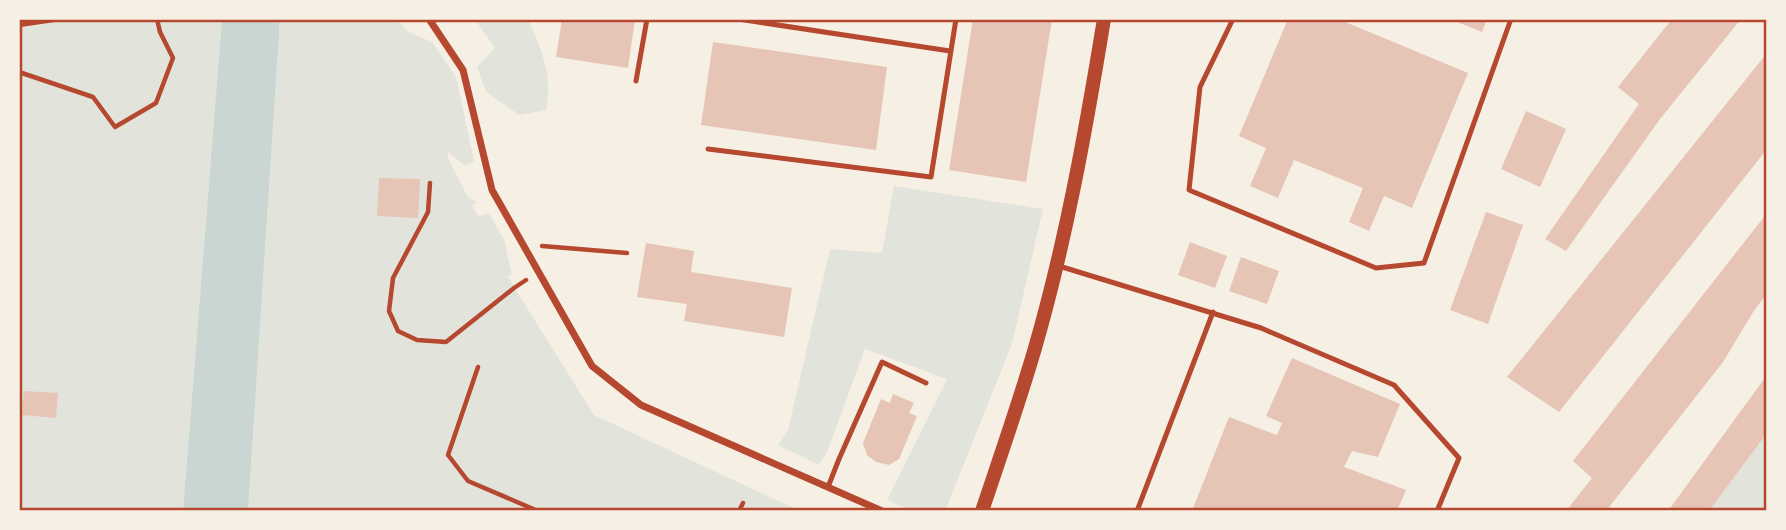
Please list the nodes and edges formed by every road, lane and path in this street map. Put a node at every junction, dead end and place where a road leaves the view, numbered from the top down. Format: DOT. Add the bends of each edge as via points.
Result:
graph roads {
  1 [pos="60,19"];
  2 [pos="157,19"];
  3 [pos="429,19"];
  4 [pos="647,19"];
  5 [pos="738,19"];
  6 [pos="956,19"];
  7 [pos="1104,19"];
  8 [pos="1233,19"];
  9 [pos="1511,19"];
  10 [pos="19,25"];
  11 [pos="950,51"];
  12 [pos="19,72"];
  13 [pos="635,81"];
  14 [pos="708,149"];
  15 [pos="430,183"];
  16 [pos="627,253"];
  17 [pos="529,256"];
  18 [pos="1056,265"];
  19 [pos="538,273"];
  20 [pos="1213,312"];
  21 [pos="478,367"];
  22 [pos="926,383"];
  23 [pos="828,487"];
  24 [pos="743,503"];
  25 [pos="538,511"];
  26 [pos="740,511"];
  27 [pos="882,511"];
  28 [pos="982,511"];
  29 [pos="1137,511"];
  30 [pos="1437,511"];
  1 -- 10 [label="path"];
  2 -- 12 [label="path" via="173,58 156,103 115,127 93,97"];
  3 -- 17 [label="street" via="463,70 492,190"];
  4 -- 13 [label="lane"];
  5 -- 11 [label="lane"];
  6 -- 11 [label="lane"];
  7 -- 18 [label="main road"];
  8 -- 9 [label="lane" via="1200,87 1189,190 1376,268 1424,263"];
  11 -- 14 [label="lane" via="931,177"];
  15 -- 19 [label="path" via="428,212 393,278 390,311 398,331 417,340 446,342"];
  16 -- 17 [label="path" via="538,245"];
  17 -- 19 [label="street"];
  18 -- 20 [label="lane"];
  18 -- 28 [label="main road" via="1035,348"];
  19 -- 23 [label="street" via="592,366 641,405"];
  20 -- 29 [label="lane"];
  20 -- 30 [label="lane" via="1394,385 1459,458"];
  21 -- 25 [label="path" via="448,455 468,481"];
  22 -- 23 [label="lane" via="882,362"];
  23 -- 27 [label="street"];
  24 -- 26 [label="path"];
}
